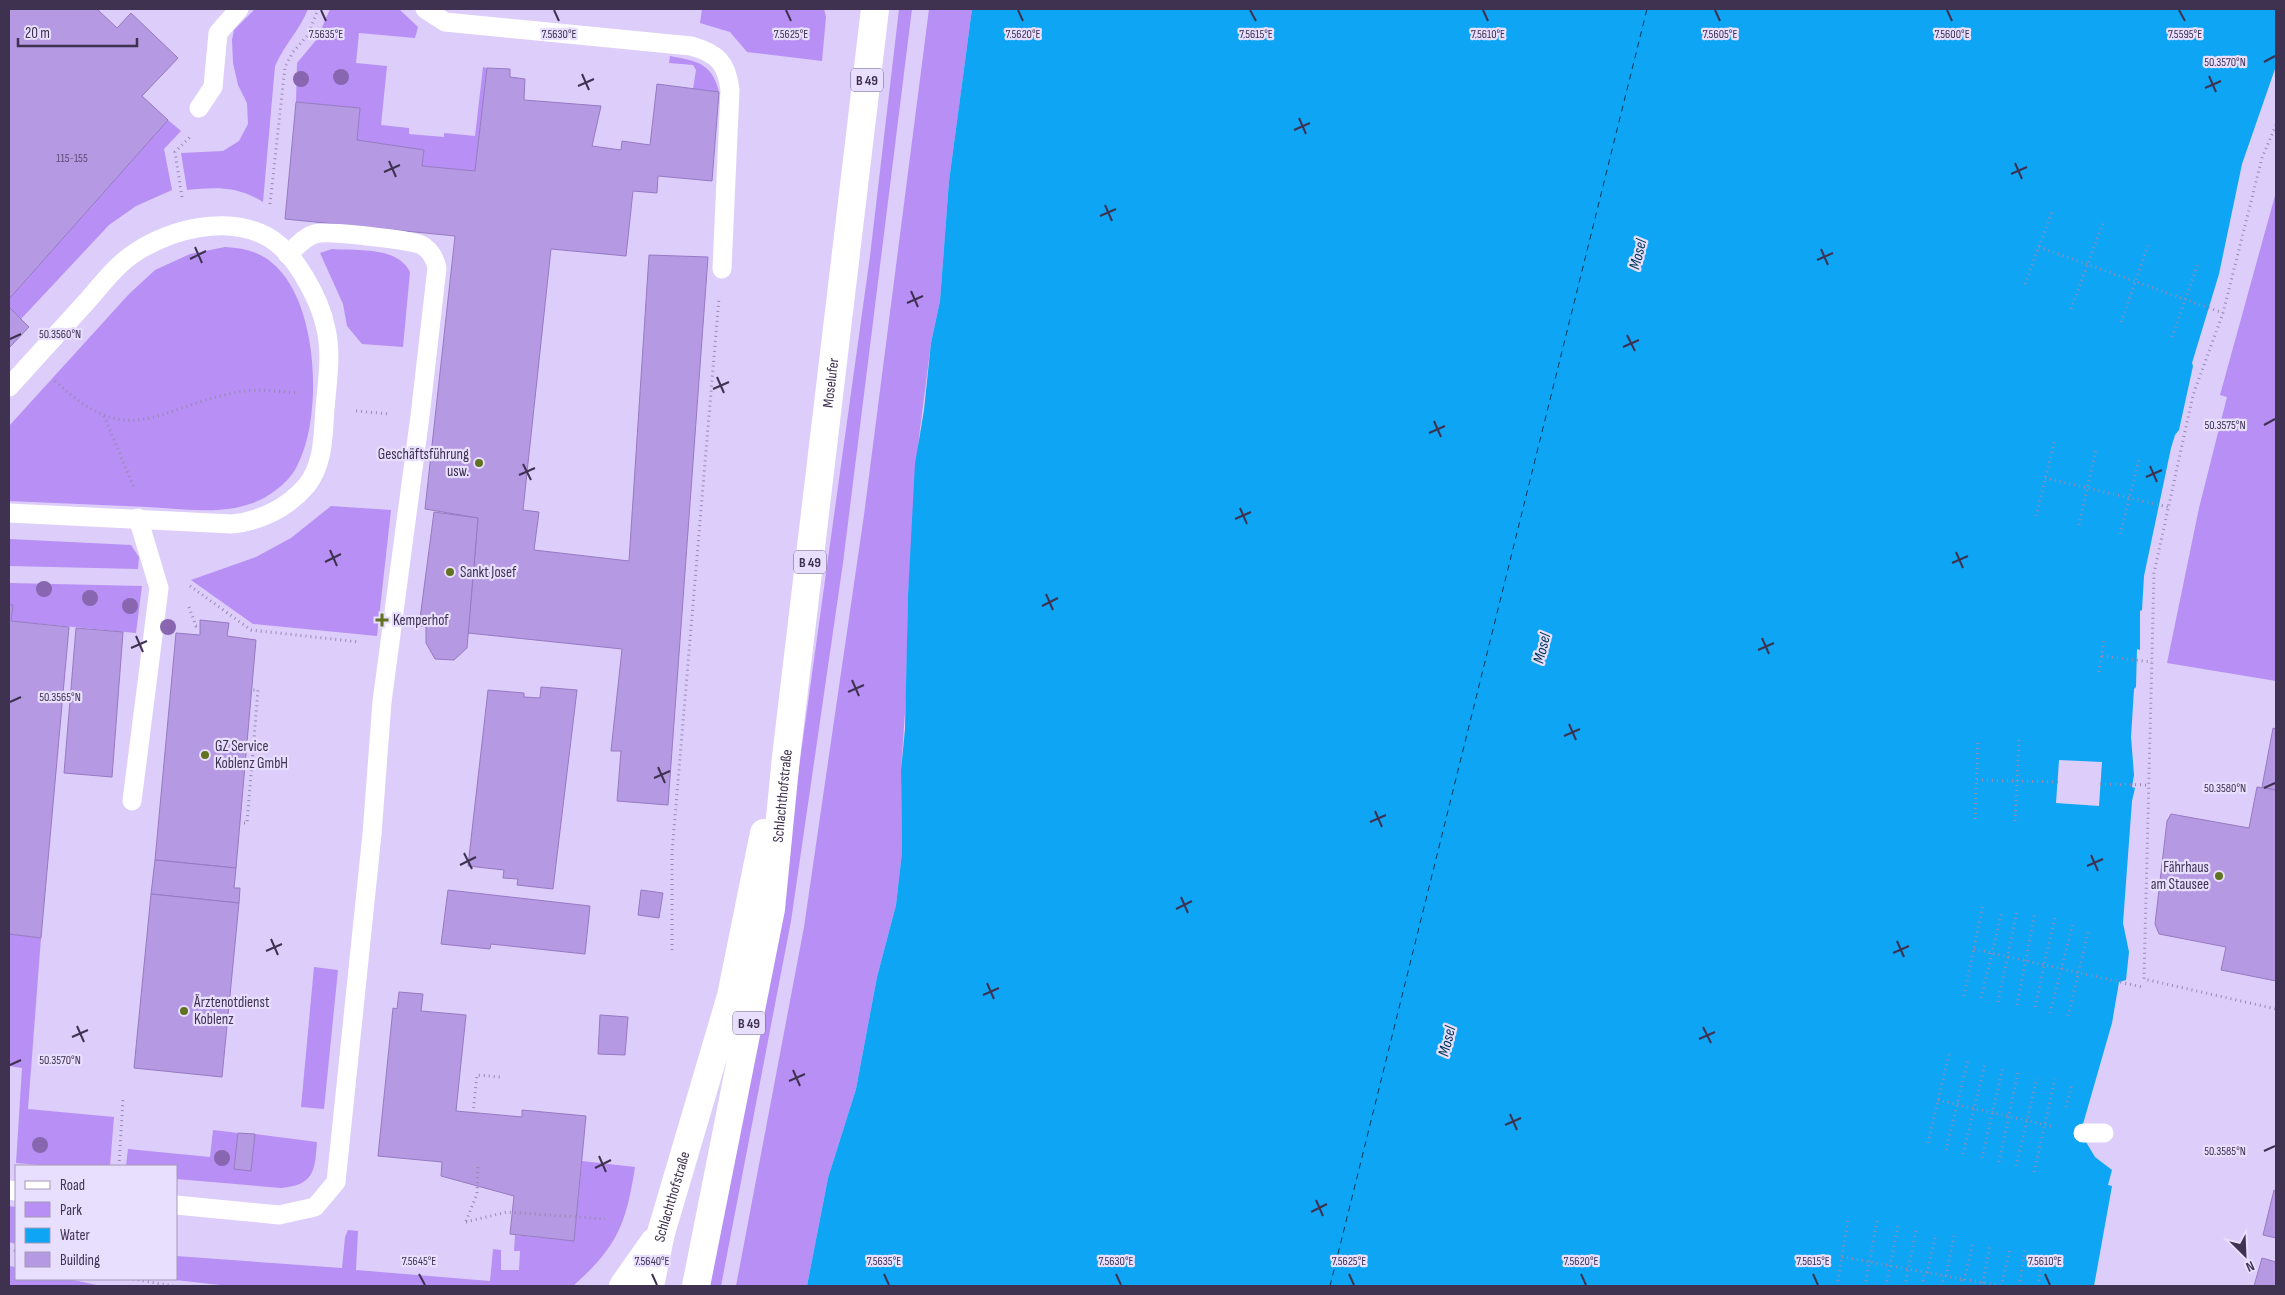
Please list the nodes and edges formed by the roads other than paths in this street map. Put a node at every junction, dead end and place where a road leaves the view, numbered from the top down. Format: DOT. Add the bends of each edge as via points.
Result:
graph roads {
  1 [pos="239,9"];
  2 [pos="425,9"];
  3 [pos="875,9"];
  4 [pos="199,108"];
  5 [pos="288,255"];
  6 [pos="722,269"];
  7 [pos="9,387"];
  8 [pos="9,512"];
  9 [pos="138,518"];
  10 [pos="786,757"];
  11 [pos="132,801"];
  12 [pos="2083,1133"];
  13 [pos="2104,1133"];
  14 [pos="178,1205"];
  15 [pos="661,1233"];
  16 [pos="623,1286"];
  17 [pos="650,1286"];
  18 [pos="696,1286"];
  1 -- 4 [label="lane" via="218,33 213,87"];
  2 -- 6 [label="lane" via="445,22 691,46 707,50 718,58 728,74 730,90 718,192"];
  3 -- 10 [label="main road, Moselufer / B 49"];
  5 -- 7 [label="lane" via="268,236 226,226 180,232 150,244 125,260"];
  5 -- 9 [label="lane" via="311,290 327,331 322,450 313,475 286,504 247,522 232,524"];
  5 -- 14 [label="lane" via="307,237 323,232 419,244 432,254 438,268 389,645 336,1182 315,1207 279,1215"];
  8 -- 9 [label="lane"];
  9 -- 11 [label="lane" via="159,588"];
  10 -- 15 [label="main road, Schlachthofstraße / B 49" via="759,854 732,996"];
  10 -- 18 [label="main road, Schlachthofstraße / B 49" via="771,909"];
  12 -- 13 [label="lane"];
  15 -- 16 [label="main road"];
  15 -- 17 [label="main road, Schlachthofstraße / B 49"];
}
